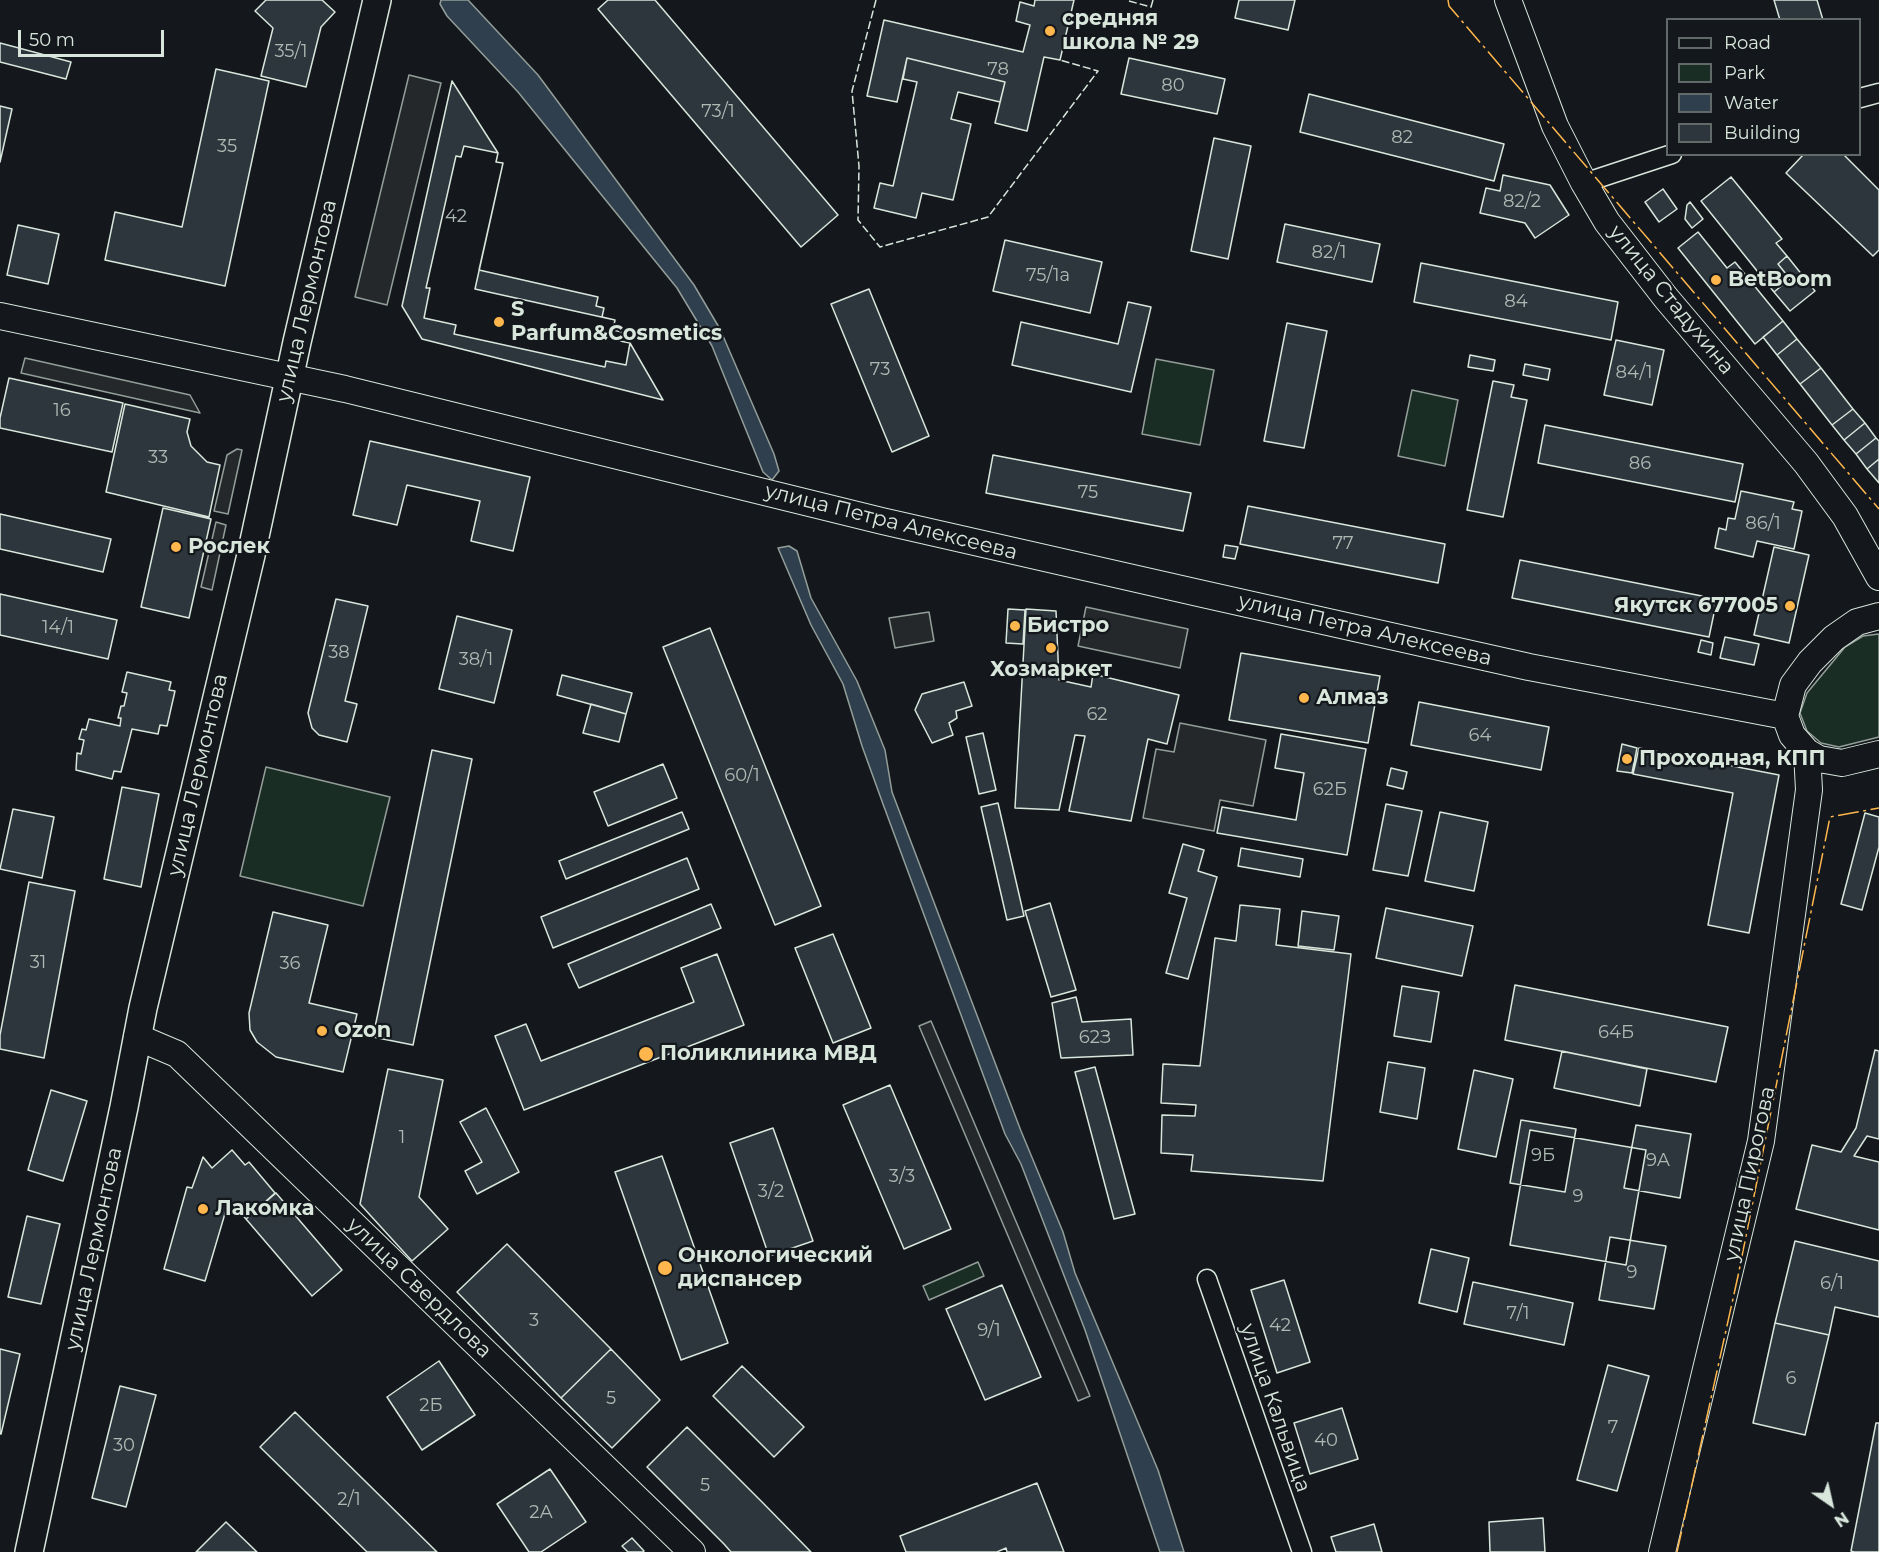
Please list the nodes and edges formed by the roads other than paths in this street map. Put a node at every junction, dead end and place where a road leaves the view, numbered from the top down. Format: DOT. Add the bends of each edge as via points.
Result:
graph roads {
  1 [pos="377,0"];
  2 [pos="1508,0"];
  3 [pos="1879,93"];
  4 [pos="1861,98"];
  5 [pos="1666,156"];
  6 [pos="1584,183"];
  7 [pos="0,316"];
  8 [pos="289,379"];
  9 [pos="1879,581"];
  10 [pos="1868,619"];
  11 [pos="1785,716"];
  12 [pos="1807,752"];
  13 [pos="1879,754"];
  14 [pos="1842,763"];
  15 [pos="1809,790"];
  16 [pos="137,1037"];
  17 [pos="1207,1279"];
  18 [pos="29,1552"];
  19 [pos="692,1552"];
  20 [pos="1302,1552"];
  21 [pos="1662,1552"];
  1 -- 8 [label="main road, улица Лермонтова"];
  2 -- 6 [label="street, улица Стадухина" via="1556,126"];
  3 -- 4 [label="street"];
  5 -- 6 [label="street"];
  6 -- 9 [label="street, улица Стадухина" via="1608,222 1666,298 1806,463 1845,516"];
  7 -- 8 [label="street, улица Петра Алексеева"];
  8 -- 11 [label="street, улица Петра Алексеева" via="345,389 996,548 1529,667"];
  8 -- 16 [label="main road, улица Лермонтова"];
  9 -- 10 [label="street, улица Стадухина"];
  10 -- 11 [label="street, улица Стадухина" via="1834,638 1810,663 1793,684"];
  11 -- 12 [label="street" via="1792,735"];
  12 -- 14 [label="street" via="1819,759"];
  12 -- 15 [label="street, улица Пирогова"];
  13 -- 14 [label="street"];
  14 -- 15 [label="street"];
  15 -- 21 [label="street, улица Пирогова" via="1761,1141"];
  16 -- 18 [label="main road, улица Лермонтова"];
  16 -- 19 [label="street, улица Свердлова" via="177,1054"];
  17 -- 20 [label="street, улица Кальвица"];
}
